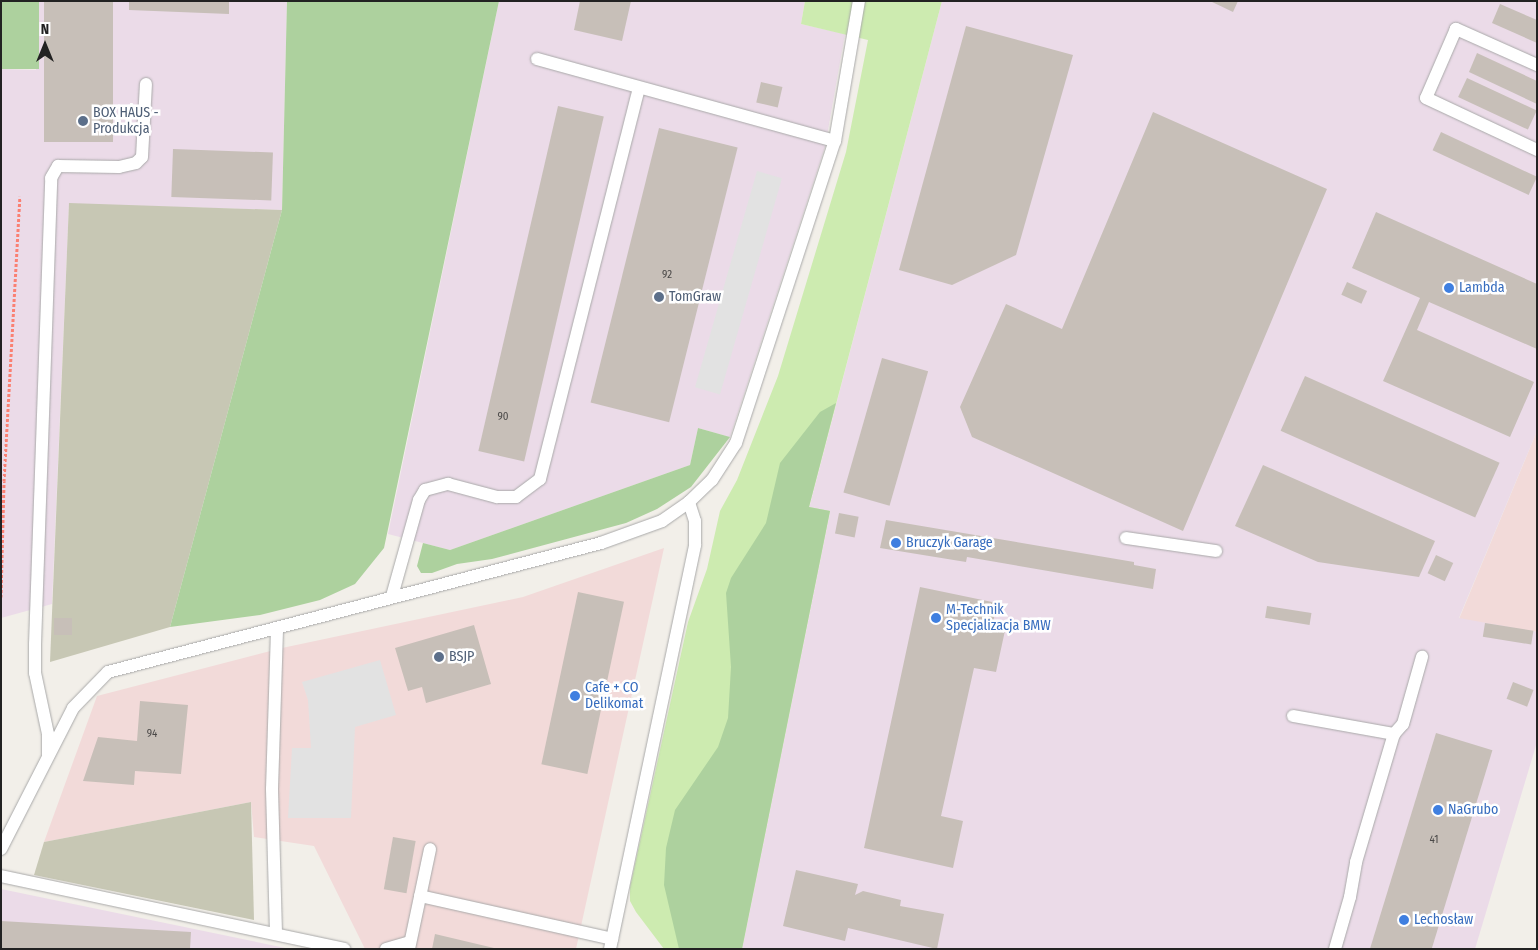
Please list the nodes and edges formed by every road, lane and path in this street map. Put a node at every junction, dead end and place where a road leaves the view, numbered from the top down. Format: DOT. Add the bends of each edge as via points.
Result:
graph roads {
  1 [pos="859,1"];
  2 [pos="537,59"];
  3 [pos="1537,66"];
  4 [pos="146,84"];
  5 [pos="639,88"];
  6 [pos="835,141"];
  7 [pos="1537,150"];
  8 [pos="20,196"];
  9 [pos="689,502"];
  10 [pos="1126,538"];
  11 [pos="1216,551"];
  12 [pos="392,596"];
  13 [pos="1,597"];
  14 [pos="277,628"];
  15 [pos="1422,657"];
  16 [pos="1293,716"];
  17 [pos="1394,734"];
  18 [pos="48,757"];
  19 [pos="1,849"];
  20 [pos="430,849"];
  21 [pos="1,876"];
  22 [pos="420,896"];
  23 [pos="276,933"];
  24 [pos="611,944"];
  25 [pos="410,945"];
  26 [pos="344,949"];
  27 [pos="386,949"];
  28 [pos="1335,949"];
  1 -- 6 [label="lane"];
  2 -- 5 [label="lane"];
  3 -- 7 [label="lane" via="1456,29 1426,98"];
  4 -- 18 [label="lane" via="142,157 136,163 119,168 58,166 51,178 35,644 38,691 48,734"];
  5 -- 6 [label="lane"];
  5 -- 12 [label="lane" via="540,478 516,497 497,497 448,484 425,490 419,500"];
  6 -- 9 [label="lane" via="736,443 712,480"];
  8 -- 13 [label="path"];
  9 -- 12 [label="lane" via="662,521 601,543"];
  9 -- 24 [label="lane" via="695,521 695,545 684,582"];
  10 -- 11 [label="lane"];
  12 -- 14 [label="lane"];
  14 -- 18 [label="lane" via="147,659 108,672 73,708"];
  14 -- 23 [label="lane" via="272,789"];
  15 -- 17 [label="lane" via="1403,724"];
  16 -- 17 [label="lane"];
  17 -- 28 [label="lane" via="1356,862"];
  18 -- 19 [label="lane"];
  20 -- 22 [label="lane"];
  21 -- 23 [label="lane"];
  22 -- 24 [label="lane"];
  22 -- 25 [label="lane"];
  23 -- 26 [label="lane"];
  25 -- 27 [label="lane"];
}
